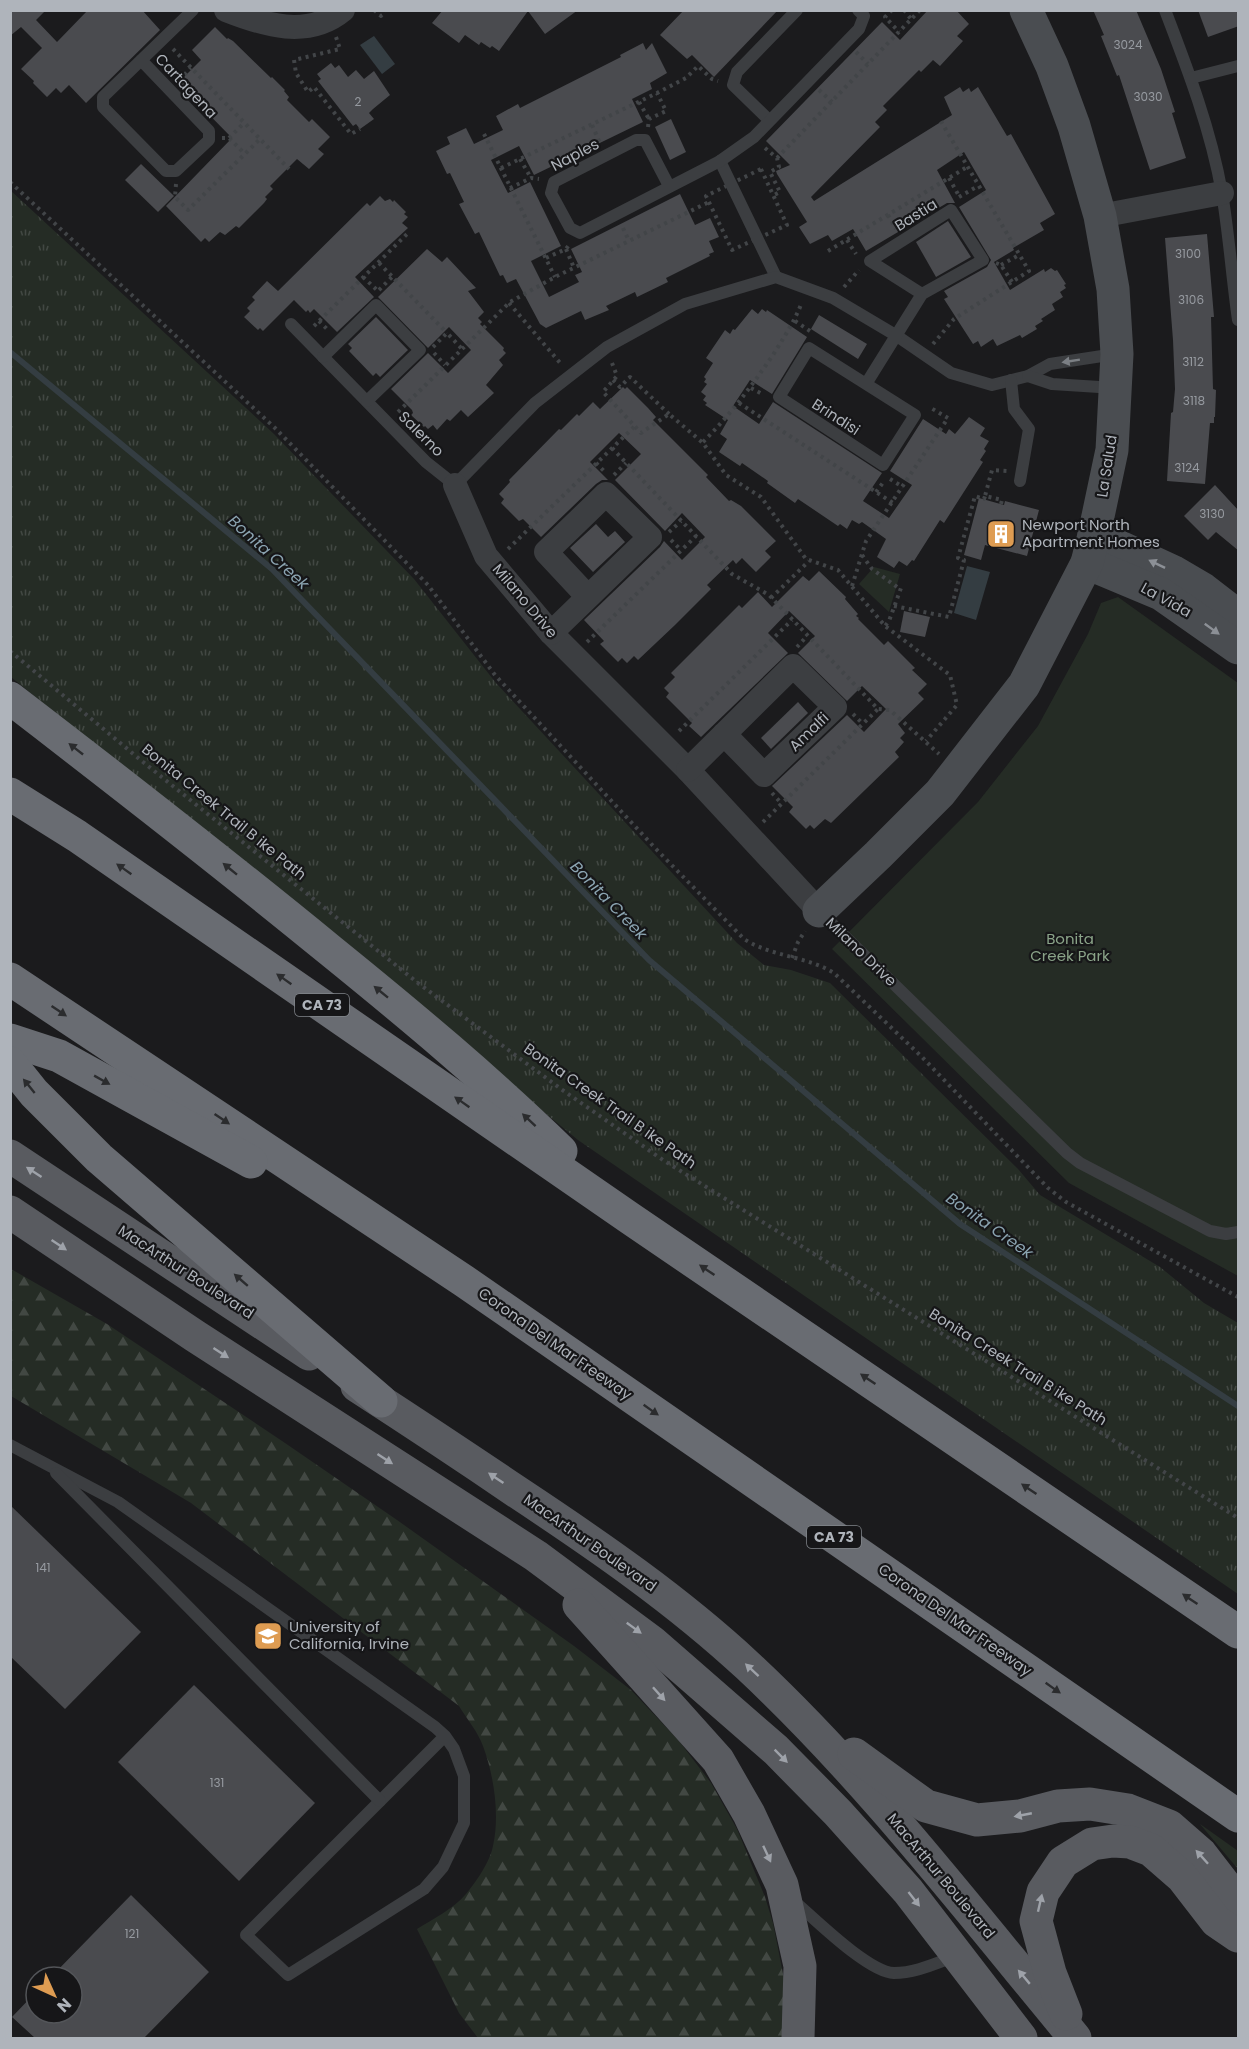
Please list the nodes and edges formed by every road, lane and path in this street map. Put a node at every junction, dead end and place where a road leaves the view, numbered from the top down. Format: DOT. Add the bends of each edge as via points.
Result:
graph roads {
  1 [pos="193,10"];
  2 [pos="226,10"];
  3 [pos="374,10"];
  4 [pos="385,10"];
  5 [pos="797,10"];
  6 [pos="858,10"];
  7 [pos="892,10"];
  8 [pos="904,10"];
  9 [pos="920,10"];
  10 [pos="1026,10"];
  11 [pos="1165,10"];
  12 [pos="912,19"];
  13 [pos="339,21"];
  14 [pos="899,32"];
  15 [pos="163,39"];
  16 [pos="141,60"];
  17 [pos="1239,66"];
  18 [pos="1191,78"];
  19 [pos="733,85"];
  20 [pos="657,93"];
  21 [pos="639,102"];
  22 [pos="939,118"];
  23 [pos="649,119"];
  24 [pos="769,120"];
  25 [pos="244,123"];
  26 [pos="360,129"];
  27 [pos="484,134"];
  28 [pos="754,137"];
  29 [pos="229,138"];
  30 [pos="260,139"];
  31 [pos="209,140"];
  32 [pos="646,142"];
  33 [pos="245,154"];
  34 [pos="777,158"];
  35 [pos="520,159"];
  36 [pos="720,161"];
  37 [pos="968,167"];
  38 [pos="501,168"];
  39 [pos="289,169"];
  40 [pos="176,171"];
  41 [pos="531,178"];
  42 [pos="949,178"];
  43 [pos="10,182"];
  44 [pos="554,182"];
  45 [pos="731,184"];
  46 [pos="669,186"];
  47 [pos="978,186"];
  48 [pos="510,188"];
  49 [pos="1221,193"];
  50 [pos="772,196"];
  51 [pos="959,197"];
  52 [pos="709,202"];
  53 [pos="951,211"];
  54 [pos="1100,216"];
  55 [pos="580,233"];
  56 [pos="407,234"];
  57 [pos="758,239"];
  58 [pos="847,240"];
  59 [pos="566,249"];
  60 [pos="828,251"];
  61 [pos="1019,255"];
  62 [pos="858,257"];
  63 [pos="546,258"];
  64 [pos="982,260"];
  65 [pos="379,263"];
  66 [pos="1001,265"];
  67 [pos="863,266"];
  68 [pos="574,268"];
  69 [pos="363,277"];
  70 [pos="555,277"];
  71 [pos="776,277"];
  72 [pos="1012,282"];
  73 [pos="807,288"];
  74 [pos="377,291"];
  75 [pos="922,294"];
  76 [pos="834,298"];
  77 [pos="508,303"];
  78 [pos="1239,320"];
  79 [pos="291,324"];
  80 [pos="447,333"];
  81 [pos="303,336"];
  82 [pos="897,336"];
  83 [pos="606,348"];
  84 [pos="430,349"];
  85 [pos="462,349"];
  86 [pos="1117,354"];
  87 [pos="926,356"];
  88 [pos="323,357"];
  89 [pos="571,375"];
  90 [pos="1028,376"];
  91 [pos="613,380"];
  92 [pos="1011,380"];
  93 [pos="866,384"];
  94 [pos="1116,388"];
  95 [pos="367,401"];
  96 [pos="739,403"];
  97 [pos="764,408"];
  98 [pos="669,414"];
  99 [pos="759,416"];
  100 [pos="948,418"];
  101 [pos="387,422"];
  102 [pos="635,426"];
  103 [pos="703,442"];
  104 [pos="612,448"];
  105 [pos="1020,476"];
  106 [pos="887,477"];
  107 [pos="455,485"];
  108 [pos="876,492"];
  109 [pos="985,496"];
  110 [pos="893,503"];
  111 [pos="1001,504"];
  112 [pos="681,521"];
  113 [pos="666,535"];
  114 [pos="696,536"];
  115 [pos="1091,549"];
  116 [pos="862,555"];
  117 [pos="809,560"];
  118 [pos="493,564"];
  119 [pos="852,586"];
  120 [pos="588,597"];
  121 [pos="771,598"];
  122 [pos="894,606"];
  123 [pos="1239,616"];
  124 [pos="792,620"];
  125 [pos="885,626"];
  126 [pos="551,633"];
  127 [pos="1239,648"];
  128 [pos="10,651"];
  129 [pos="573,655"];
  130 [pos="10,698"];
  131 [pos="878,709"];
  132 [pos="724,734"];
  133 [pos="926,741"];
  134 [pos="664,746"];
  135 [pos="688,770"];
  136 [pos="957,771"];
  137 [pos="10,794"];
  138 [pos="749,836"];
  139 [pos="819,911"];
  140 [pos="10,979"];
  141 [pos="10,1040"];
  142 [pos="10,1063"];
  143 [pos="10,1156"];
  144 [pos="10,1212"];
  145 [pos="631,1219"];
  146 [pos="1239,1232"];
  147 [pos="465,1281"];
  148 [pos="1239,1298"];
  149 [pos="381,1401"];
  150 [pos="10,1445"];
  151 [pos="48,1465"];
  152 [pos="1239,1518"];
  153 [pos="536,1557"];
  154 [pos="1239,1632"];
  155 [pos="794,1710"];
  156 [pos="445,1736"];
  157 [pos="380,1801"];
  158 [pos="1239,1816"];
  159 [pos="783,1892"];
  160 [pos="1239,1902"];
  161 [pos="1239,1936"];
  162 [pos="957,1955"];
  163 [pos="798,2038"];
  164 [pos="1021,2038"];
  165 [pos="1075,2038"];
  1 -- 15 [label="lane, Cartagena"];
  2 -- 13 [label="street" via="255,22 290,28"];
  3 -- 4 [label="path" via="381,16"];
  5 -- 19 [label="lane" via="737,72"];
  6 -- 24 [label="lane" via="864,16 859,29"];
  7 -- 14 [label="path" via="885,18"];
  8 -- 12 [label="path"];
  9 -- 12 [label="path"];
  10 -- 54 [label="street, La Salud" via="1074,126"];
  11 -- 18 [label="lane"];
  12 -- 14 [label="path"];
  13 -- 26 [label="path" via="340,49 294,60 296,73 308,92 314,87 351,134"];
  14 -- 34 [label="path"];
  15 -- 16 [label="lane, Cartagena"];
  15 -- 25 [label="path"];
  16 -- 31 [label="lane, Cartagena" via="209,131"];
  16 -- 40 [label="lane, Cartagena" via="103,97 103,107 166,171"];
  17 -- 18 [label="lane"];
  18 -- 49 [label="lane"];
  19 -- 20 [label="path" via="712,79 698,66 686,78"];
  19 -- 24 [label="lane"];
  20 -- 21 [label="path"];
  20 -- 23 [label="path" via="666,111"];
  21 -- 23 [label="path"];
  21 -- 35 [label="path"];
  22 -- 37 [label="path"];
  23 -- 32 [label="path"];
  24 -- 28 [label="lane"];
  25 -- 29 [label="path"];
  25 -- 30 [label="path"];
  27 -- 38 [label="path"];
  28 -- 34 [label="path"];
  28 -- 36 [label="lane"];
  29 -- 31 [label="path"];
  29 -- 33 [label="path"];
  30 -- 33 [label="path"];
  30 -- 39 [label="path"];
  31 -- 40 [label="lane, Cartagena"];
  32 -- 44 [label="lane, Naples" via="636,140"];
  32 -- 46 [label="lane"];
  33 -- 40 [label="path" via="188,210 176,197"];
  34 -- 50 [label="path" via="779,167 770,172 780,192"];
  35 -- 38 [label="path"];
  35 -- 41 [label="path"];
  36 -- 45 [label="lane"];
  36 -- 46 [label="lane"];
  37 -- 42 [label="path"];
  37 -- 47 [label="path"];
  38 -- 48 [label="path"];
  41 -- 44 [label="path"];
  41 -- 48 [label="path"];
  42 -- 51 [label="path"];
  42 -- 58 [label="path"];
  43 -- 148 [label="path" via="274,428 428,585 495,675 744,939 834,973 922,1057 1048,1188 1066,1202"];
  44 -- 55 [label="lane, Naples" via="551,193 570,228"];
  45 -- 50 [label="path" via="761,169"];
  45 -- 52 [label="path" via="706,196"];
  45 -- 57 [label="lane"];
  46 -- 55 [label="lane"];
  47 -- 51 [label="path"];
  47 -- 61 [label="path"];
  48 -- 63 [label="path"];
  49 -- 54 [label="street"];
  49 -- 78 [label="lane"];
  50 -- 57 [label="path" via="787,225"];
  51 -- 53 [label="path"];
  52 -- 57 [label="path" via="732,250"];
  52 -- 68 [label="path"];
  53 -- 64 [label="lane, Bastia"];
  53 -- 75 [label="lane, Bastia" via="870,261"];
  54 -- 86 [label="street, La Salud" via="1113,289"];
  55 -- 59 [label="path"];
  56 -- 65 [label="path"];
  57 -- 71 [label="lane"];
  58 -- 60 [label="path"];
  58 -- 62 [label="path"];
  59 -- 63 [label="path"];
  59 -- 68 [label="path"];
  61 -- 66 [label="path"];
  61 -- 72 [label="path" via="1029,271"];
  63 -- 70 [label="path"];
  64 -- 66 [label="path"];
  64 -- 75 [label="lane"];
  65 -- 69 [label="path"];
  65 -- 80 [label="path"];
  66 -- 72 [label="path"];
  67 -- 76 [label="path"];
  68 -- 70 [label="path"];
  69 -- 74 [label="path"];
  69 -- 81 [label="path"];
  70 -- 77 [label="path"];
  71 -- 73 [label="lane"];
  71 -- 83 [label="lane" via="685,304"];
  72 -- 87 [label="path" via="954,320"];
  73 -- 76 [label="lane"];
  73 -- 96 [label="path" via="795,320"];
  75 -- 82 [label="lane"];
  76 -- 82 [label="lane"];
  77 -- 85 [label="path"];
  77 -- 89 [label="path"];
  79 -- 81 [label="lane, Salerno"];
  80 -- 84 [label="path"];
  80 -- 85 [label="path"];
  81 -- 88 [label="lane, Salerno"];
  82 -- 87 [label="lane"];
  82 -- 93 [label="lane"];
  83 -- 89 [label="lane"];
  83 -- 91 [label="path" via="617,376"];
  85 -- 101 [label="path"];
  86 -- 90 [label="lane, one-way" via="1050,364"];
  86 -- 94 [label="street, La Salud"];
  87 -- 92 [label="lane" via="951,373 992,385"];
  88 -- 95 [label="lane, Salerno"];
  88 -- 95 [label="lane" via="376,305 420,350"];
  89 -- 107 [label="lane" via="536,403"];
  90 -- 92 [label="lane"];
  90 -- 94 [label="lane" via="1052,384"];
  91 -- 98 [label="path" via="620,387 630,376"];
  91 -- 102 [label="path" via="603,392"];
  92 -- 105 [label="lane" via="1014,409 1029,429"];
  93 -- 93 [label="lane, Brindisi" via="809,348 778,397 883,465 915,415"];
  94 -- 115 [label="street, La Salud" via="1112,450"];
  95 -- 101 [label="lane, Salerno"];
  96 -- 99 [label="path"];
  96 -- 103 [label="path"];
  97 -- 99 [label="path"];
  98 -- 102 [label="path" via="641,432"];
  98 -- 103 [label="path"];
  99 -- 108 [label="path"];
  100 -- 110 [label="path"];
  101 -- 107 [label="lane, Salerno"];
  102 -- 104 [label="path"];
  103 -- 117 [label="path" via="726,475 761,497"];
  104 -- 112 [label="path"];
  104 -- 118 [label="path"];
  105 -- 109 [label="path" via="992,470"];
  106 -- 108 [label="path"];
  107 -- 118 [label="street, Milano Drive"];
  108 -- 110 [label="path"];
  109 -- 111 [label="path" via="1002,500"];
  109 -- 122 [label="path" via="975,496 958,558 964,560 949,618"];
  110 -- 116 [label="path" via="866,541"];
  112 -- 113 [label="path"];
  112 -- 114 [label="path"];
  114 -- 121 [label="path" via="732,574"];
  114 -- 129 [label="path"];
  123 -- 115 [label="street, La Vida, one-way" via="1174,572"];
  115 -- 127 [label="street, La Vida, one-way"];
  115 -- 136 [label="street, La Salud" via="1024,685"];
  116 -- 119 [label="path"];
  116 -- 122 [label="path" via="872,568 901,588"];
  117 -- 119 [label="path" via="838,570"];
  117 -- 121 [label="path"];
  118 -- 126 [label="street, Milano Drive"];
  119 -- 125 [label="path"];
  120 -- 126 [label="street"];
  121 -- 124 [label="path"];
  122 -- 125 [label="path"];
  124 -- 131 [label="path"];
  124 -- 134 [label="path"];
  125 -- 133 [label="path" via="950,675 957,705"];
  126 -- 129 [label="street, Milano Drive"];
  128 -- 152 [label="path, Bonita Creek Trail B ike Path" via="400,969 561,1089 663,1160"];
  129 -- 134 [label="street, Milano Drive"];
  145 -- 130 [label="highway, one-way" via="525,1116 425,1028 223,863"];
  131 -- 133 [label="path" via="890,710"];
  131 -- 138 [label="path"];
  132 -- 132 [label="street, Amalfi" via="793,666 835,707 764,775"];
  132 -- 135 [label="street, Amalfi"];
  133 -- 136 [label="path"];
  134 -- 135 [label="street, Milano Drive"];
  135 -- 138 [label="street, Milano Drive"];
  136 -- 139 [label="street, La Salud" via="886,848"];
  145 -- 137 [label="highway, CA 73, one-way" via="77,836"];
  138 -- 139 [label="street, Milano Drive"];
  139 -- 146 [label="lane, Milano Drive" via="1080,1163 1210,1231"];
  140 -- 147 [label="highway, CA 73, one-way"];
  141 -- 147 [label="highway, one-way" via="59,1056"];
  149 -- 142 [label="highway, one-way" via="99,1158"];
  149 -- 143 [label="main road, MacArthur Boulevard, one-way"];
  144 -- 153 [label="main road, one-way"];
  154 -- 145 [label="highway, CA 73, one-way"];
  147 -- 158 [label="highway, Corona Del Mar Freeway / CA 73, one-way"];
  155 -- 149 [label="main road, MacArthur Boulevard, one-way" via="663,1595 592,1542"];
  150 -- 151 [label="lane"];
  151 -- 156 [label="lane" via="118,1502"];
  151 -- 157 [label="lane"];
  153 -- 159 [label="main road, one-way" via="718,1760 748,1814"];
  153 -- 162 [label="main road, one-way" via="652,1642 776,1750 908,1891"];
  160 -- 155 [label="main road, one-way" via="1201,1854 1169,1826 1128,1810 1090,1804 977,1820 926,1806"];
  165 -- 155 [label="main road, MacArthur Boulevard, one-way" via="870,1792"];
  156 -- 157 [label="lane"];
  156 -- 157 [label="lane" via="464,1776 464,1823 443,1867 424,1889 288,1975 246,1935"];
  159 -- 162 [label="lane" via="880,1969 892,1973 918,1970"];
  159 -- 163 [label="main road" via="800,1966"];
  165 -- 161 [label="main road, one-way" via="1050,1973 1036,1921 1043,1892 1063,1862 1092,1844 1113,1841 1151,1850 1182,1877 1216,1921"];
  162 -- 164 [label="main road"];
}
